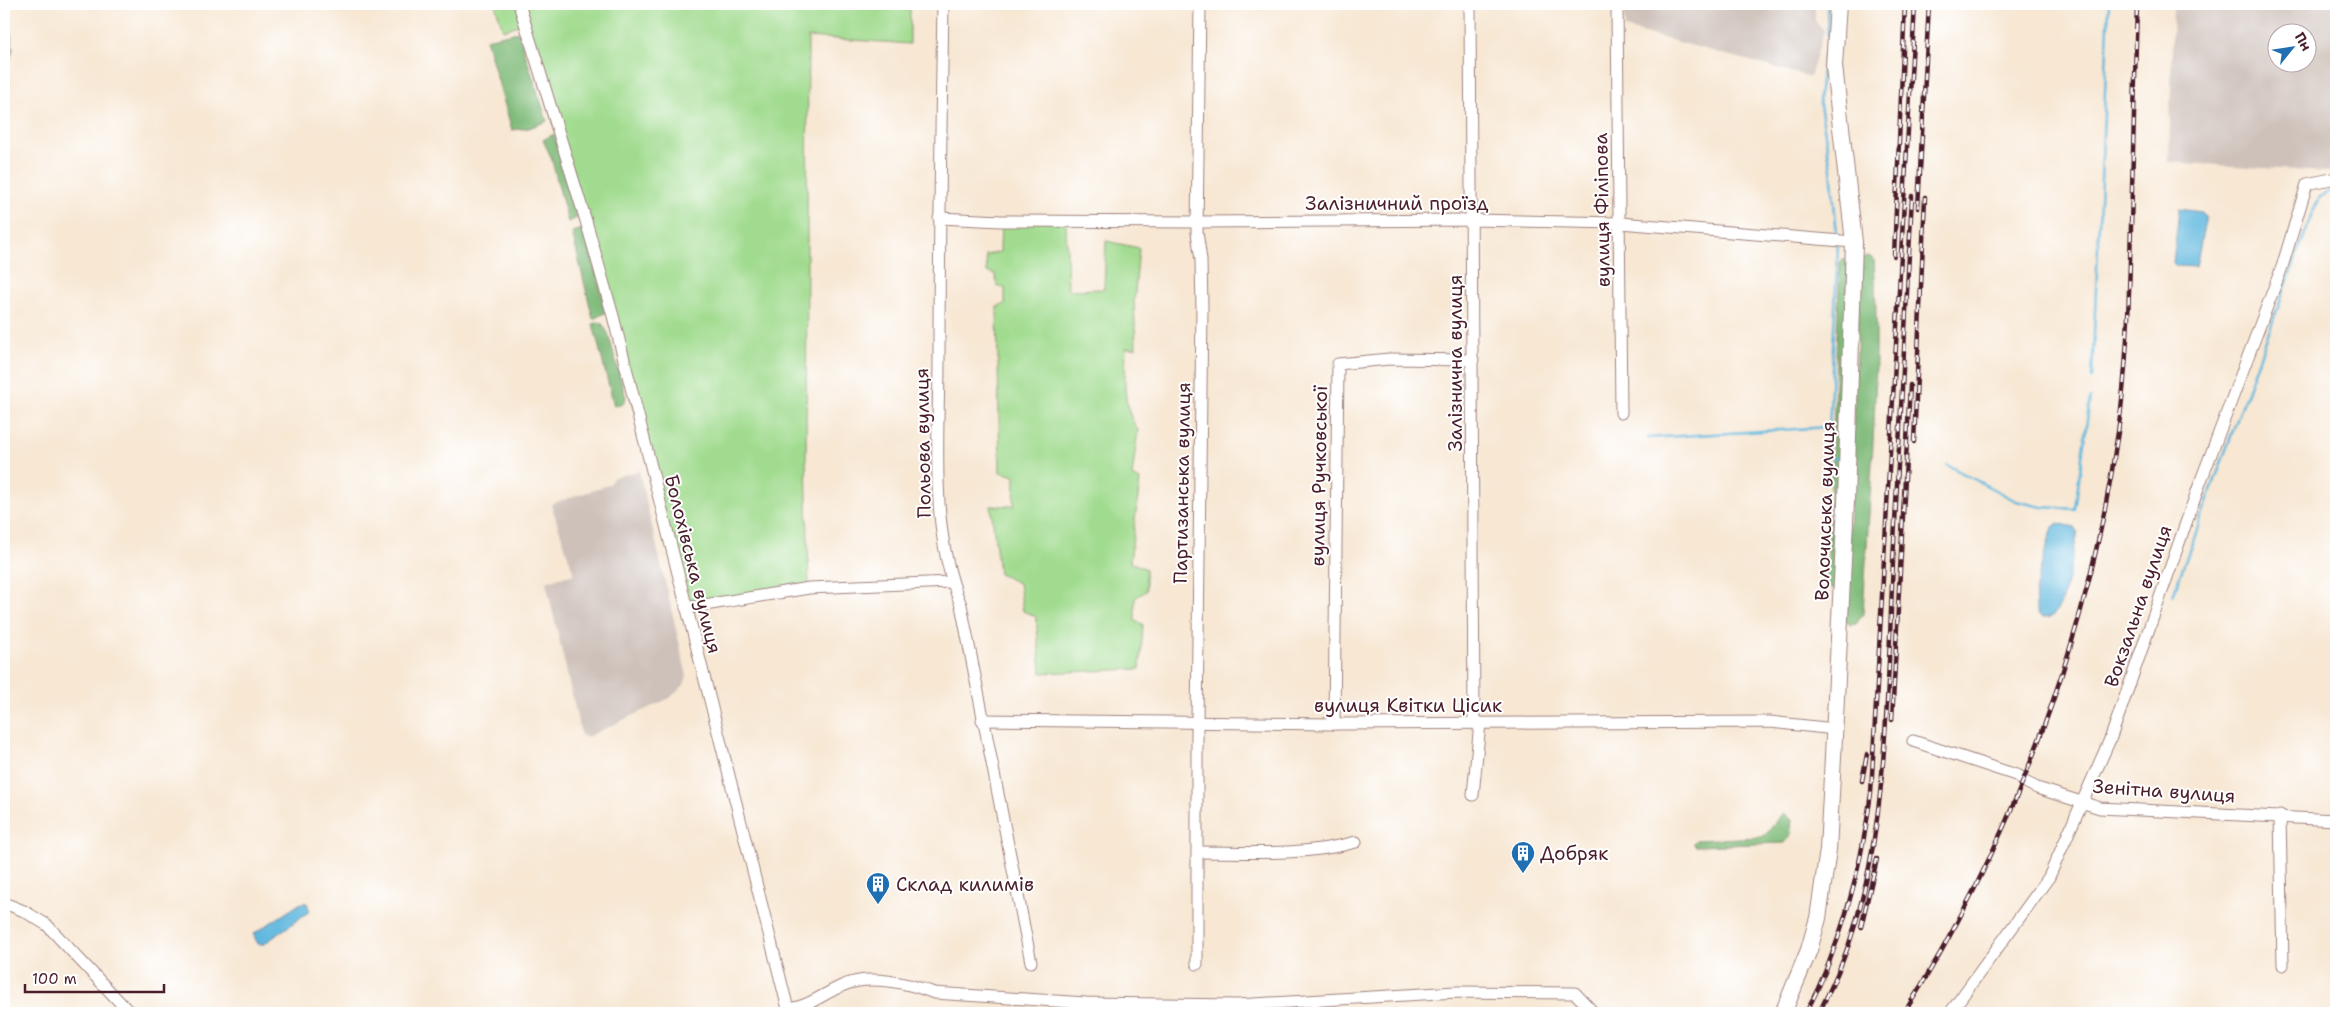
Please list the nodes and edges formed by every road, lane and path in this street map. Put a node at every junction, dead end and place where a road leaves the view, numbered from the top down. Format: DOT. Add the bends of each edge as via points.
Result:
graph roads {
  1 [pos="519,4"];
  2 [pos="943,4"];
  3 [pos="1200,4"];
  4 [pos="1470,4"];
  5 [pos="1838,4"];
  6 [pos="1617,7"];
  7 [pos="2336,178"];
  8 [pos="939,218"];
  9 [pos="1472,220"];
  10 [pos="1197,222"];
  11 [pos="1620,223"];
  12 [pos="1854,242"];
  13 [pos="1473,360"];
  14 [pos="1621,413"];
  15 [pos="951,582"];
  16 [pos="686,608"];
  17 [pos="982,720"];
  18 [pos="1197,722"];
  19 [pos="1477,722"];
  20 [pos="1334,724"];
  21 [pos="1835,729"];
  22 [pos="1912,741"];
  23 [pos="1473,795"];
  24 [pos="2082,804"];
  25 [pos="2280,815"];
  26 [pos="2336,820"];
  27 [pos="1356,842"];
  28 [pos="1198,852"];
  29 [pos="4,903"];
  30 [pos="1031,962"];
  31 [pos="1197,964"];
  32 [pos="2283,965"];
  33 [pos="788,1011"];
  34 [pos="130,1013"];
  35 [pos="1594,1013"];
  36 [pos="1782,1013"];
  37 [pos="1950,1013"];
  1 -- 16 [label="street, Болохівська вулиця" via="612,316"];
  2 -- 8 [label="street, Польова вулиця"];
  3 -- 10 [label="street, Партизанська вулиця"];
  4 -- 9 [label="street, Залізнична вулиця"];
  5 -- 12 [label="main road, Волочиська вулиця" via="1834,66"];
  6 -- 11 [label="street, вулиця Філіпова"];
  7 -- 24 [label="street, Вокзальна вулиця" via="2307,184 2282,266 2200,483 2110,737"];
  8 -- 10 [label="street, Залізничний проїзд"];
  8 -- 15 [label="street, Польова вулиця" via="938,504"];
  9 -- 10 [label="street, Залізничний проїзд"];
  9 -- 11 [label="street, Залізничний проїзд"];
  9 -- 13 [label="street, Залізнична вулиця"];
  10 -- 18 [label="street, Партизанська вулиця" via="1202,308"];
  11 -- 12 [label="street, Залізничний проїзд"];
  11 -- 14 [label="street, вулиця Філіпова"];
  12 -- 21 [label="main road, Волочиська вулиця"];
  13 -- 19 [label="street, Залізнична вулиця"];
  13 -- 20 [label="street, вулиця Ручковської" via="1389,359 1338,364"];
  15 -- 16 [label="street" via="809,588"];
  15 -- 17 [label="street, Польова вулиця" via="961,605"];
  16 -- 33 [label="street, Болохівська вулиця"];
  17 -- 18 [label="street, вулиця Квітки Цісик"];
  17 -- 30 [label="street, Польова вулиця"];
  18 -- 20 [label="street, вулиця Квітки Цісик"];
  18 -- 28 [label="street, Партизанська вулиця"];
  19 -- 20 [label="street, вулиця Квітки Цісик"];
  19 -- 21 [label="street, вулиця Квітки Цісик" via="1770,722"];
  19 -- 23 [label="street, Залізнична вулиця"];
  21 -- 36 [label="main road, Волочиська вулиця" via="1828,850 1818,918 1810,950"];
  22 -- 24 [label="street, Зенітна вулиця" via="2019,776 2037,788"];
  24 -- 25 [label="street, Зенітна вулиця" via="2120,810"];
  24 -- 37 [label="street, Вокзальна вулиця" via="2049,877"];
  25 -- 26 [label="street, Зенітна вулиця"];
  25 -- 32 [label="street"];
  27 -- 28 [label="street" via="1295,852"];
  28 -- 31 [label="street, Партизанська вулиця"];
  29 -- 34 [label="street" via="24,910 47,925"];
  33 -- 35 [label="street" via="846,984 882,980 934,993 1086,1003 1237,1005 1456,992 1575,993"];
}
